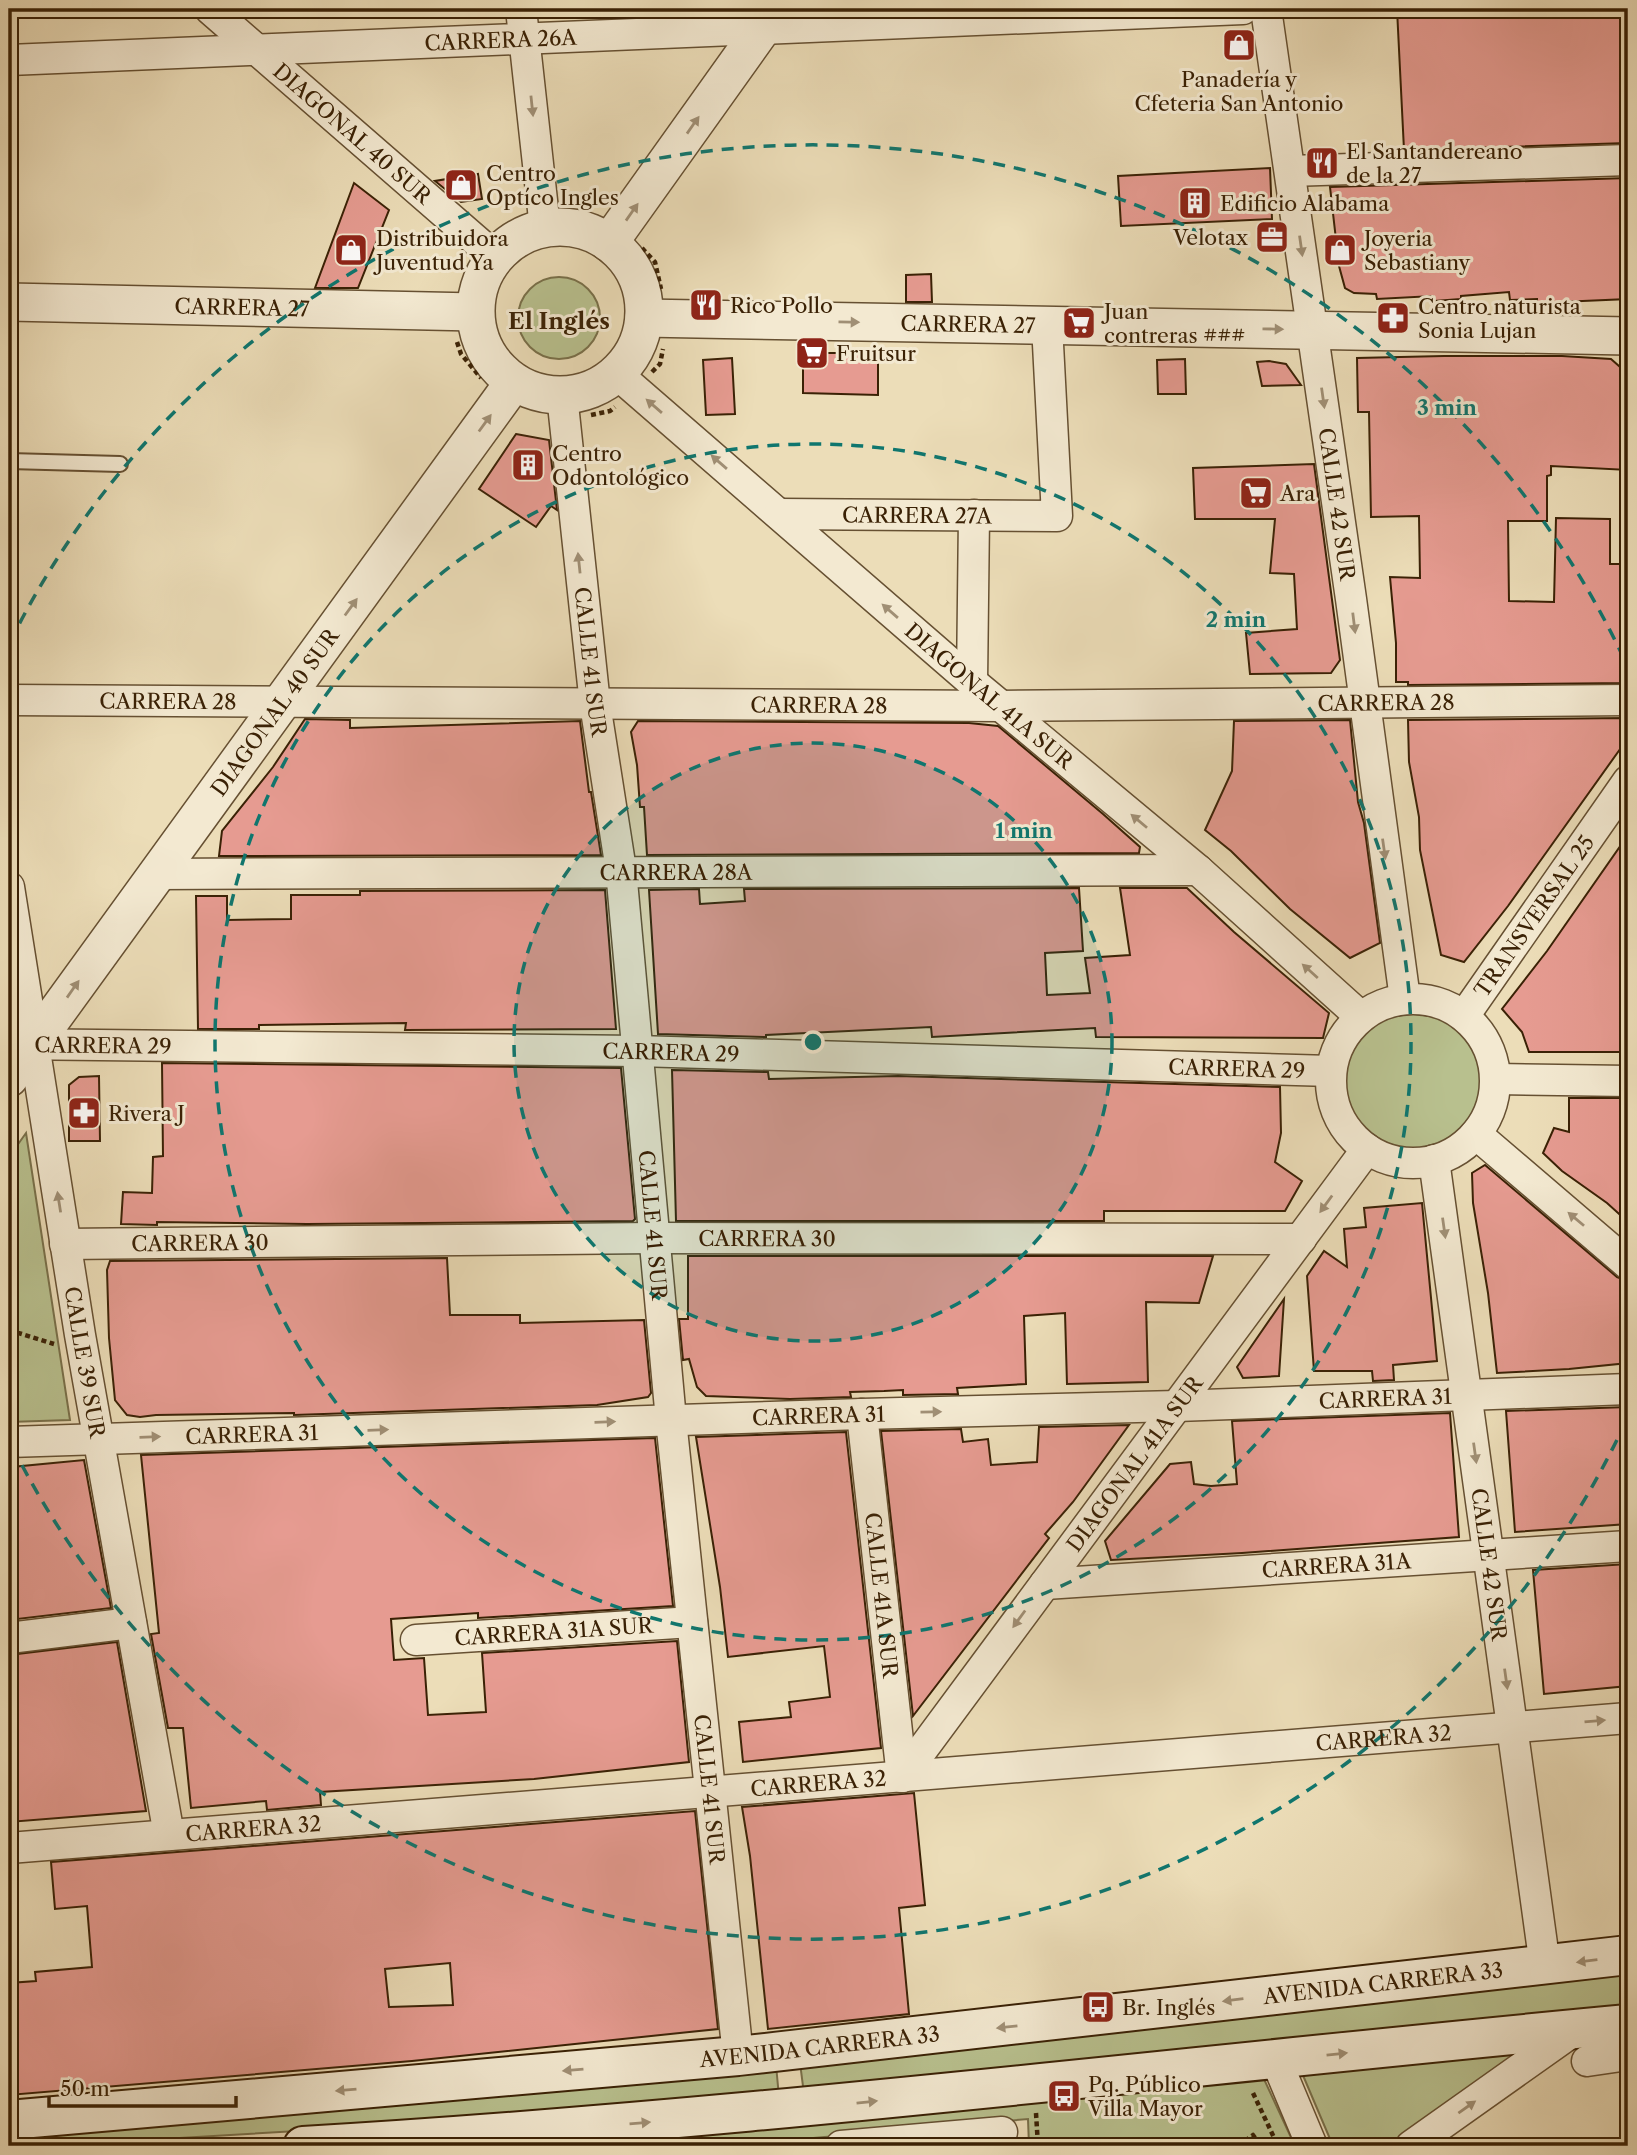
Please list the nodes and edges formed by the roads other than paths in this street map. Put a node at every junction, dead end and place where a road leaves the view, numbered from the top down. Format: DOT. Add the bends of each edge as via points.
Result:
graph roads {
  1 [pos="210,9"];
  2 [pos="521,9"];
  3 [pos="1243,9"];
  4 [pos="1266,9"];
  5 [pos="769,19"];
  6 [pos="524,38"];
  7 [pos="257,49"];
  8 [pos="9,60"];
  9 [pos="1628,160"];
  10 [pos="1290,171"];
  11 [pos="545,228"];
  12 [pos="616,234"];
  13 [pos="495,257"];
  14 [pos="9,302"];
  15 [pos="462,311"];
  16 [pos="656,318"];
  17 [pos="1047,325"];
  18 [pos="1313,330"];
  19 [pos="1626,336"];
  20 [pos="626,382"];
  21 [pos="507,392"];
  22 [pos="563,408"];
  23 [pos="9,461"];
  24 [pos="120,464"];
  25 [pos="779,514"];
  26 [pos="974,515"];
  27 [pos="972,682"];
  28 [pos="9,700"];
  29 [pos="1628,700"];
  30 [pos="282,702"];
  31 [pos="1364,702"];
  32 [pos="594,704"];
  33 [pos="1000,706"];
  34 [pos="1628,781"];
  35 [pos="621,870"];
  36 [pos="1198,870"];
  37 [pos="156,874"];
  38 [pos="9,887"];
  39 [pos="1405,999"];
  40 [pos="1464,1016"];
  41 [pos="1361,1017"];
  42 [pos="21,1044"];
  43 [pos="637,1051"];
  44 [pos="1331,1071"];
  45 [pos="9,1078"];
  46 [pos="1496,1079"];
  47 [pos="1628,1081"];
  48 [pos="1476,1134"];
  49 [pos="1367,1149"];
  50 [pos="1434,1160"];
  51 [pos="653,1238"];
  52 [pos="1301,1239"];
  53 [pos="65,1244"];
  54 [pos="1628,1264"];
  55 [pos="1628,1390"];
  56 [pos="1467,1395"];
  57 [pos="1177,1406"];
  58 [pos="862,1414"];
  59 [pos="671,1420"];
  60 [pos="98,1439"];
  61 [pos="9,1442"];
  62 [pos="1628,1546"];
  63 [pos="1489,1555"];
  64 [pos="1045,1584"];
  65 [pos="692,1622"];
  66 [pos="131,1623"];
  67 [pos="9,1638"];
  68 [pos="416,1640"];
  69 [pos="1628,1718"];
  70 [pos="1513,1728"];
  71 [pos="902,1777"];
  72 [pos="710,1793"];
  73 [pos="169,1835"];
  74 [pos="9,1848"];
  75 [pos="1628,1955"];
  76 [pos="1545,1966"];
  77 [pos="1628,2024"];
  78 [pos="1582,2045"];
  79 [pos="1628,2055"];
  80 [pos="738,2056"];
  81 [pos="1263,2073"];
  82 [pos="9,2120"];
  83 [pos="1003,2133"];
  84 [pos="499,2135"];
  85 [pos="303,2146"];
  86 [pos="442,2146"];
  87 [pos="841,2146"];
  88 [pos="1312,2146"];
  89 [pos="1411,2146"];
  1 -- 7 [label="street, DIAGONAL 40 SUR"];
  2 -- 6 [label="street"];
  3 -- 5 [label="street, CARRERA 26A"];
  4 -- 10 [label="street, CALLE 42 SUR"];
  5 -- 6 [label="street, CARRERA 26A"];
  12 -- 5 [label="street, one-way"];
  6 -- 7 [label="street, CARRERA 26A"];
  6 -- 11 [label="street, one-way"];
  7 -- 8 [label="street, CARRERA 26A"];
  7 -- 13 [label="street, DIAGONAL 40 SUR"];
  9 -- 10 [label="street"];
  10 -- 18 [label="street, CALLE 42 SUR, one-way"];
  11 -- 12 [label="street"];
  11 -- 13 [label="street" via="518,238"];
  12 -- 16 [label="street"];
  13 -- 15 [label="street"];
  14 -- 15 [label="street, CARRERA 27"];
  15 -- 21 [label="street"];
  16 -- 17 [label="street, CARRERA 27, one-way"];
  16 -- 20 [label="street" via="628,362"];
  17 -- 18 [label="street, CARRERA 27, one-way"];
  17 -- 26 [label="street, CARRERA 27A" via="1057,516"];
  18 -- 19 [label="street, CARRERA 27"];
  18 -- 31 [label="street, CALLE 42 SUR, one-way"];
  20 -- 22 [label="street" via="582,393"];
  25 -- 20 [label="street, DIAGONAL 41A SUR, one-way"];
  21 -- 22 [label="street" via="529,390"];
  30 -- 21 [label="street, DIAGONAL 40 SUR, one-way"];
  32 -- 22 [label="street, CALLE 41 SUR, one-way"];
  23 -- 24 [label="lane"];
  25 -- 26 [label="street, CARRERA 27A"];
  27 -- 25 [label="street, DIAGONAL 41A SUR, one-way"];
  26 -- 27 [label="street"];
  27 -- 33 [label="street, DIAGONAL 41A SUR"];
  28 -- 30 [label="street, CARRERA 28"];
  29 -- 31 [label="street, CARRERA 28"];
  30 -- 32 [label="street, CARRERA 28"];
  30 -- 37 [label="street, DIAGONAL 40 SUR"];
  31 -- 33 [label="street, CARRERA 28"];
  31 -- 39 [label="street, CALLE 42 SUR, one-way"];
  32 -- 33 [label="street, CARRERA 28"];
  32 -- 35 [label="street, CALLE 41 SUR"];
  36 -- 33 [label="street, DIAGONAL 41A SUR, one-way"];
  34 -- 40 [label="street, TRANSVERSAL 25"];
  35 -- 36 [label="street, CARRERA 28A"];
  35 -- 37 [label="street, CARRERA 28A"];
  35 -- 43 [label="street, CALLE 41 SUR"];
  41 -- 36 [label="street, DIAGONAL 41A SUR, one-way"];
  42 -- 37 [label="street, DIAGONAL 40 SUR, one-way"];
  38 -- 42 [label="street, CALLE 39 SUR"];
  39 -- 40 [label="street" via="1426,1000"];
  39 -- 41 [label="street" via="1381,1005"];
  40 -- 46 [label="street" via="1481,1033 1492,1055"];
  41 -- 44 [label="street" via="1346,1032"];
  42 -- 43 [label="street, CARRERA 29"];
  42 -- 45 [label="street, DIAGONAL 40 SUR"];
  53 -- 42 [label="street, CALLE 39 SUR, one-way"];
  43 -- 44 [label="street, CARRERA 29"];
  43 -- 51 [label="street, CALLE 41 SUR"];
  44 -- 49 [label="street" via="1331,1093 1338,1114 1349,1133"];
  46 -- 47 [label="street"];
  46 -- 48 [label="street" via="1488,1118"];
  48 -- 50 [label="street" via="1457,1151"];
  54 -- 48 [label="street, one-way"];
  49 -- 50 [label="street" via="1411,1163"];
  49 -- 52 [label="street, DIAGONAL 41A SUR, one-way"];
  50 -- 56 [label="street, CALLE 42 SUR, one-way"];
  51 -- 52 [label="street, CARRERA 30"];
  51 -- 53 [label="street, CARRERA 30"];
  51 -- 59 [label="street, CALLE 41 SUR"];
  52 -- 57 [label="street, DIAGONAL 41A SUR"];
  53 -- 60 [label="street, CALLE 39 SUR"];
  55 -- 56 [label="street, CARRERA 31"];
  56 -- 57 [label="street, CARRERA 31"];
  56 -- 63 [label="street, CALLE 42 SUR, one-way"];
  58 -- 57 [label="street, CARRERA 31, one-way"];
  57 -- 64 [label="street, DIAGONAL 41A SUR"];
  58 -- 59 [label="street, CARRERA 31"];
  58 -- 71 [label="street, CALLE 41A SUR"];
  60 -- 59 [label="street, CARRERA 31, one-way"];
  59 -- 65 [label="street, CALLE 41 SUR"];
  60 -- 61 [label="street, CARRERA 31"];
  60 -- 66 [label="street, CALLE 39 SUR"];
  62 -- 63 [label="street, CARRERA 31A"];
  63 -- 64 [label="street, CARRERA 31A"];
  63 -- 70 [label="street, CALLE 42 SUR, one-way"];
  64 -- 71 [label="street, DIAGONAL 41A SUR, one-way"];
  65 -- 68 [label="street, CARRERA 31A SUR"];
  65 -- 72 [label="street, CALLE 41 SUR"];
  66 -- 67 [label="street"];
  66 -- 73 [label="street, CALLE 39 SUR"];
  70 -- 69 [label="street, CARRERA 32, one-way"];
  70 -- 71 [label="street, CARRERA 32"];
  70 -- 76 [label="street, CALLE 42 SUR"];
  71 -- 72 [label="street, CARRERA 32"];
  72 -- 73 [label="street, CARRERA 32"];
  72 -- 80 [label="street, CALLE 41 SUR"];
  73 -- 74 [label="street, CARRERA 32"];
  75 -- 76 [label="main road, AVENIDA CARRERA 33, one-way"];
  76 -- 80 [label="main road, AVENIDA CARRERA 33, one-way"];
  77 -- 78 [label="main road"];
  78 -- 79 [label="street"];
  81 -- 78 [label="main road, one-way"];
  89 -- 78 [label="street, one-way"];
  80 -- 82 [label="main road, AVENIDA CARRERA 33, one-way"];
  84 -- 81 [label="main road, one-way"];
  81 -- 88 [label="street"];
  83 -- 87 [label="street"];
  84 -- 85 [label="main road"];
  84 -- 86 [label="main road"];
}
